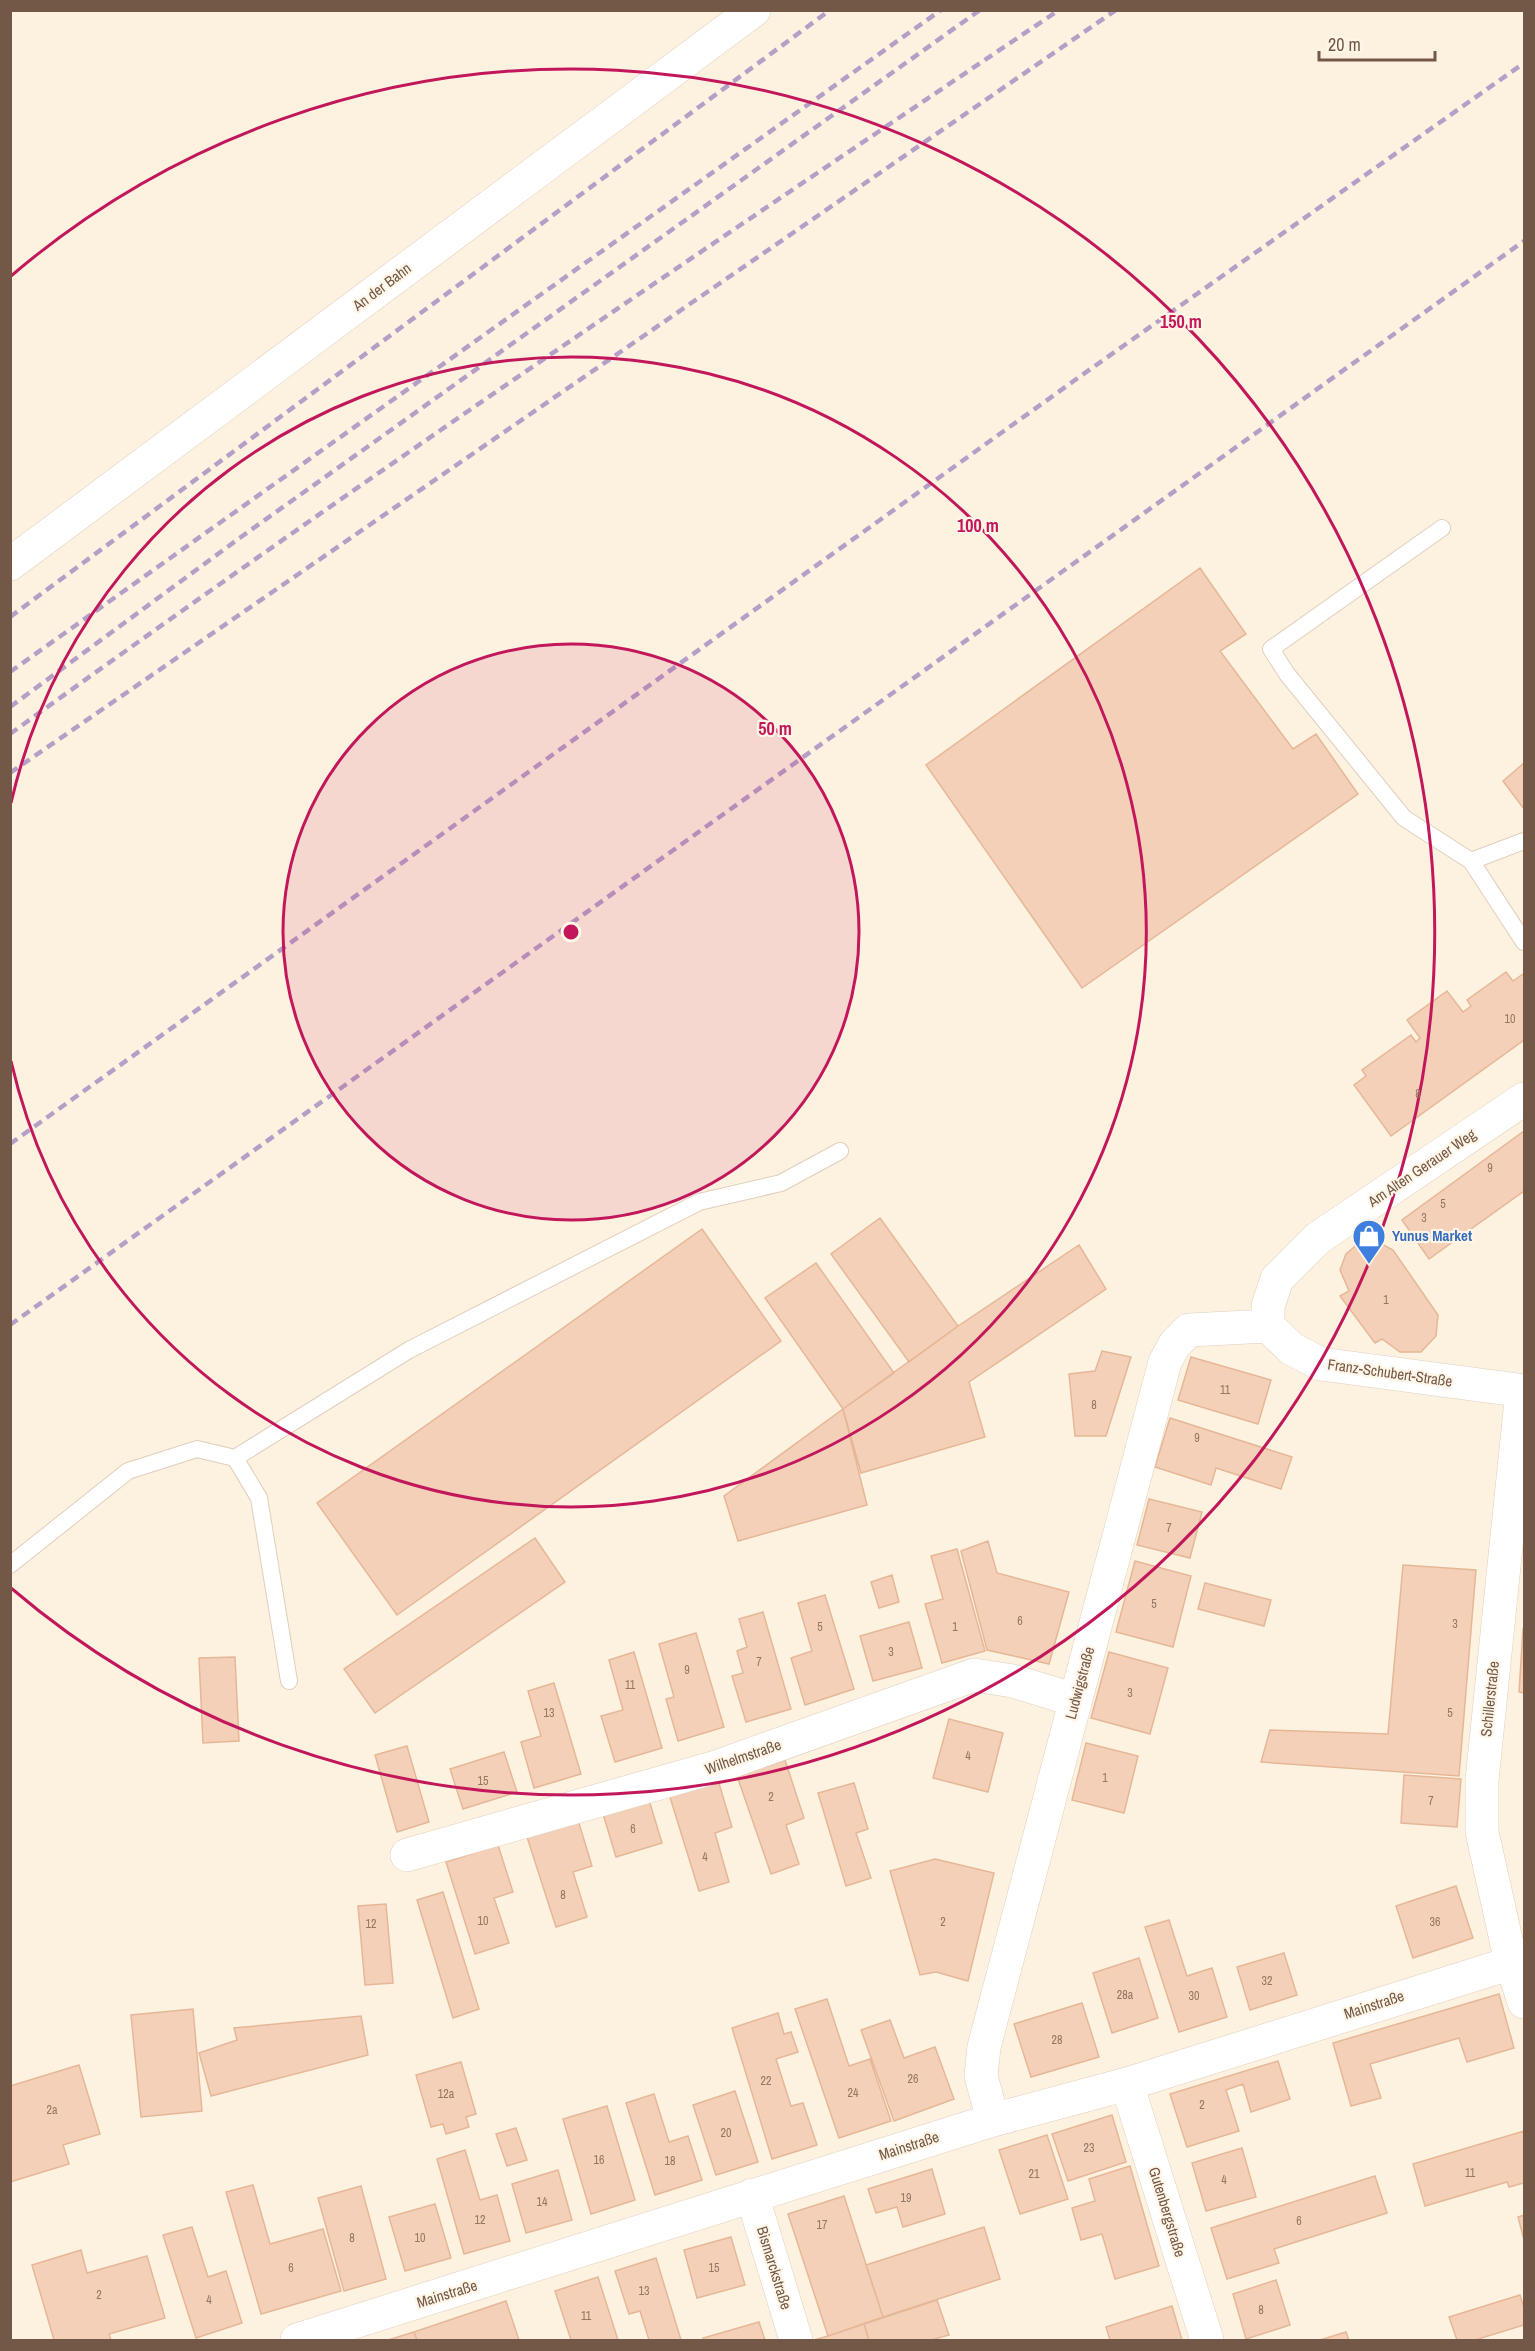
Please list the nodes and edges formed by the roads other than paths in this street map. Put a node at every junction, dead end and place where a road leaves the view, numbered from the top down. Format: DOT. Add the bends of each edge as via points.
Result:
graph roads {
  1 [pos="754,10"];
  2 [pos="1442,528"];
  3 [pos="10,564"];
  4 [pos="1524,841"];
  5 [pos="1471,861"];
  6 [pos="1524,942"];
  7 [pos="1524,1099"];
  8 [pos="840,1151"];
  9 [pos="1268,1326"];
  10 [pos="1523,1391"];
  11 [pos="235,1458"];
  12 [pos="10,1565"];
  13 [pos="288,1681"];
  14 [pos="1075,1700"];
  15 [pos="407,1855"];
  16 [pos="1518,1961"];
  17 [pos="1524,2002"];
  18 [pos="1127,2084"];
  19 [pos="993,2120"];
  20 [pos="752,2195"];
  21 [pos="297,2340"];
  22 [pos="796,2340"];
  23 [pos="1207,2340"];
  1 -- 3 [label="street, An der Bahn"];
  2 -- 5 [label="lane" via="1271,649 1404,818"];
  4 -- 5 [label="lane"];
  5 -- 6 [label="lane"];
  7 -- 9 [label="street, Am Alten Gerauer Weg" via="1318,1238 1277,1279 1268,1306"];
  8 -- 11 [label="lane" via="782,1183 699,1203 472,1318 409,1350"];
  9 -- 10 [label="street, Franz-Schubert-Straße" via="1292,1349 1322,1364"];
  9 -- 14 [label="street, Ludwigstraße" via="1189,1330 1165,1362"];
  10 -- 16 [label="street, Schillerstraße" via="1482,1780 1482,1832"];
  11 -- 12 [label="lane" via="197,1449 128,1471"];
  11 -- 13 [label="lane" via="259,1498"];
  14 -- 15 [label="street, Wilhelmstraße" via="1013,1681 974,1675 716,1767"];
  14 -- 19 [label="street, Ludwigstraße" via="984,2047 981,2076"];
  16 -- 17 [label="street, Schillerstraße"];
  16 -- 18 [label="street, Mainstraße"];
  18 -- 19 [label="street, Mainstraße"];
  18 -- 23 [label="street, Gutenbergstraße"];
  19 -- 20 [label="street, Mainstraße"];
  20 -- 21 [label="street, Mainstraße"];
  20 -- 22 [label="street, Bismarckstraße"];
}
